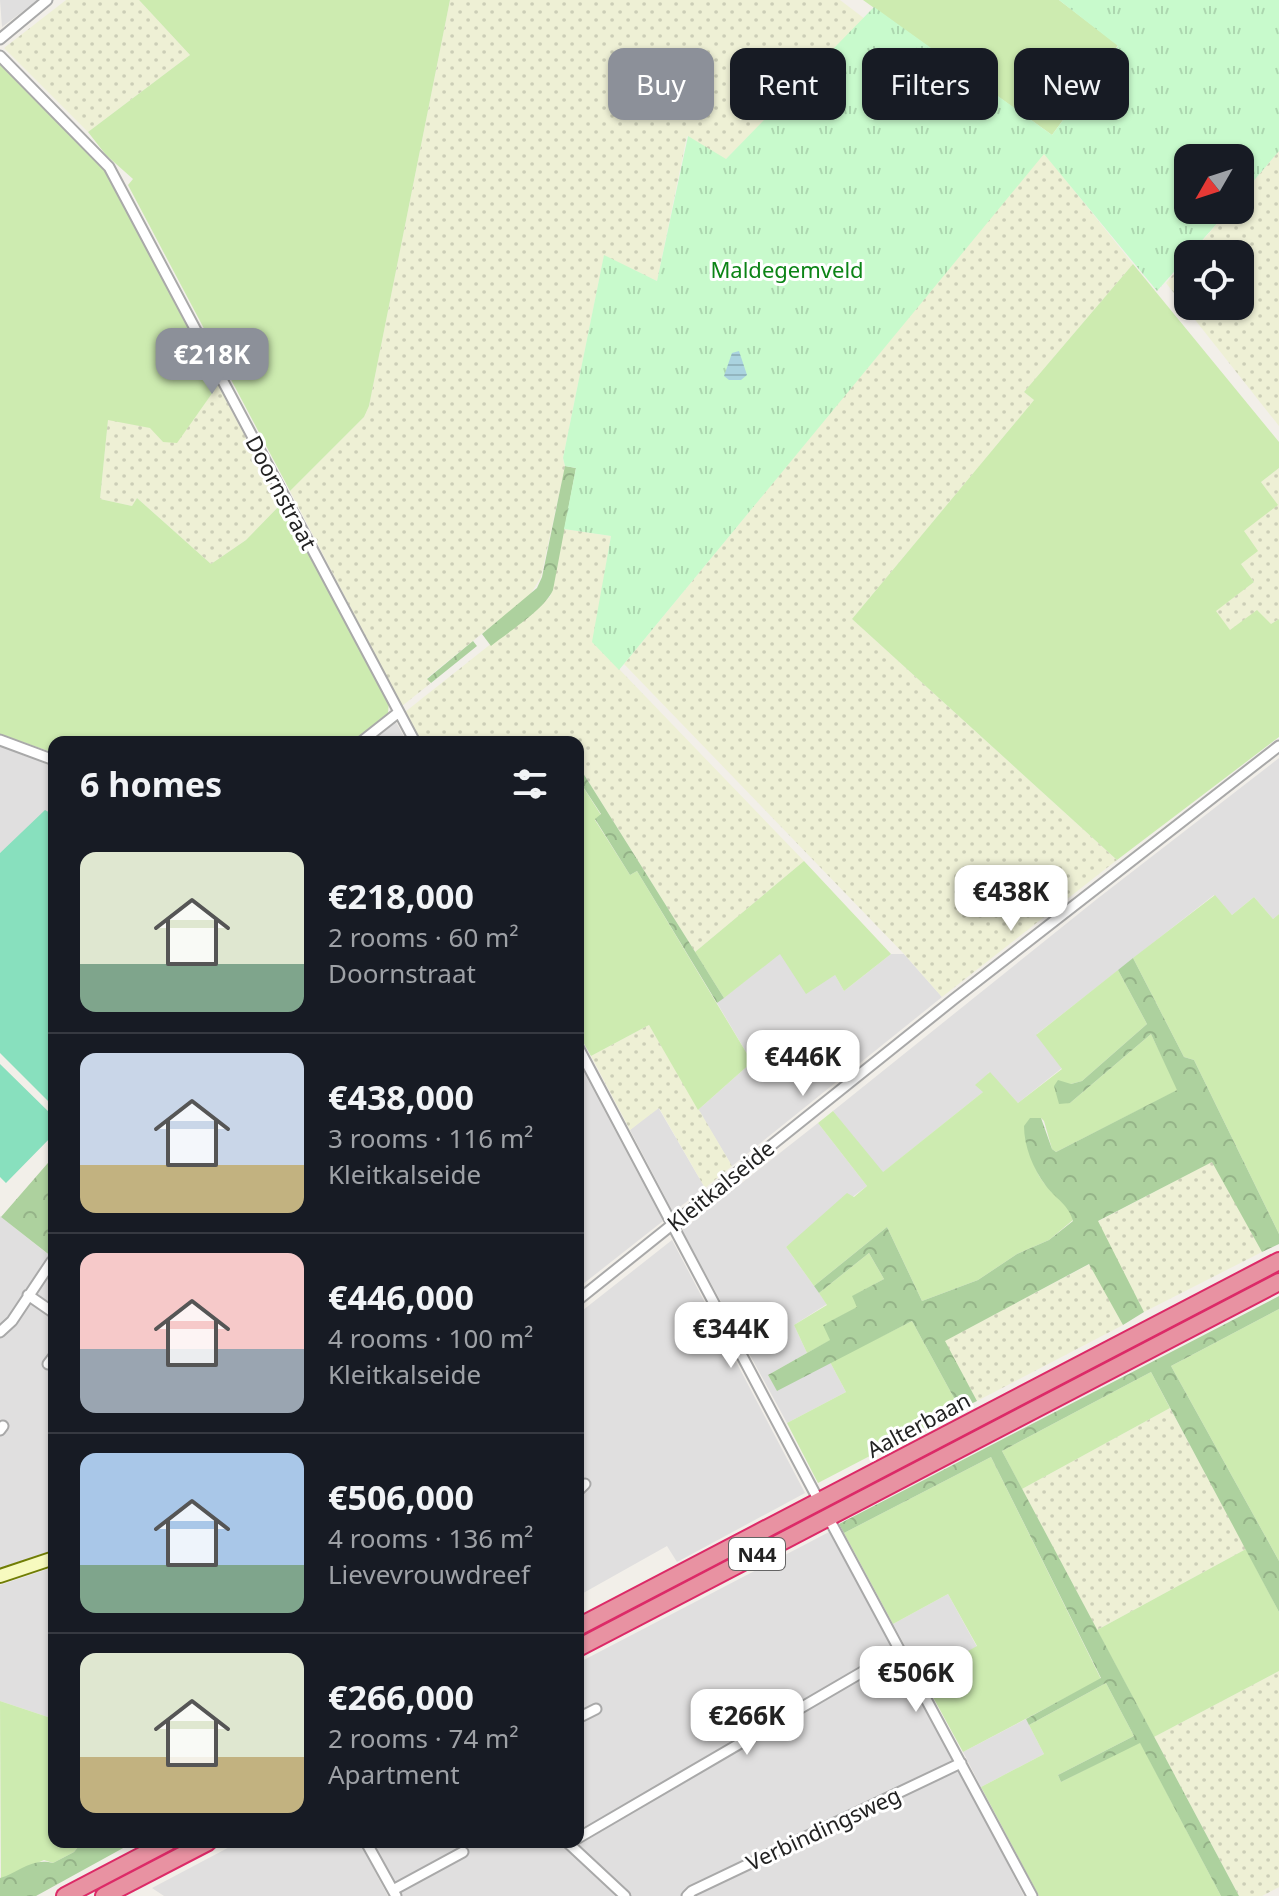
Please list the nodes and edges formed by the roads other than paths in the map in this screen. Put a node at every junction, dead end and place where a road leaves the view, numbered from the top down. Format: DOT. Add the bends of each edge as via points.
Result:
graph roads {
  1 [pos="47,0"];
  2 [pos="0,39"];
  3 [pos="0,56"];
  4 [pos="399,712"];
  5 [pos="369,736"];
  6 [pos="412,736"];
  7 [pos="0,740"];
  8 [pos="1279,746"];
  9 [pos="48,758"];
  10 [pos="584,1058"];
  11 [pos="672,1224"];
  12 [pos="1279,1261"];
  13 [pos="48,1267"];
  14 [pos="1279,1282"];
  15 [pos="28,1295"];
  16 [pos="584,1295"];
  17 [pos="48,1309"];
  18 [pos="0,1332"];
  19 [pos="819,1501"];
  20 [pos="828,1517"];
  21 [pos="48,1560"];
  22 [pos="0,1576"];
  23 [pos="584,1624"];
  24 [pos="584,1645"];
  25 [pos="900,1650"];
  26 [pos="596,1709"];
  27 [pos="584,1715"];
  28 [pos="961,1763"];
  29 [pos="584,1833"];
  30 [pos="157,1848"];
  31 [pos="196,1848"];
  32 [pos="369,1848"];
  33 [pos="578,1848"];
  34 [pos="463,1852"];
  35 [pos="395,1893"];
  36 [pos="65,1896"];
  37 [pos="104,1896"];
  38 [pos="625,1896"];
  39 [pos="687,1896"];
  40 [pos="1032,1896"];
  1 -- 2 [label="street"];
  3 -- 4 [label="street, Doornstraat" via="109,167"];
  4 -- 5 [label="street"];
  4 -- 6 [label="street, Doornstraat"];
  7 -- 9 [label="street"];
  8 -- 11 [label="street, Kleitkalseide"];
  10 -- 11 [label="street"];
  11 -- 16 [label="street, Kleitkalseide"];
  11 -- 19 [label="street"];
  12 -- 19 [label="highway, Aalterbaan / N44"];
  13 -- 15 [label="street"];
  14 -- 20 [label="highway, Aalterbaan / N44"];
  15 -- 17 [label="street"];
  15 -- 18 [label="street"];
  19 -- 23 [label="highway, Aalterbaan / N44"];
  20 -- 24 [label="highway, Aalterbaan / N44"];
  20 -- 25 [label="street"];
  21 -- 22 [label="street"];
  25 -- 28 [label="street"];
  25 -- 29 [label="street"];
  26 -- 27 [label="street"];
  28 -- 39 [label="street, Verbindingsweg"];
  28 -- 40 [label="street"];
  30 -- 36 [label="highway"];
  31 -- 37 [label="highway"];
  32 -- 35 [label="street"];
  33 -- 38 [label="street"];
  34 -- 35 [label="street"];
}
